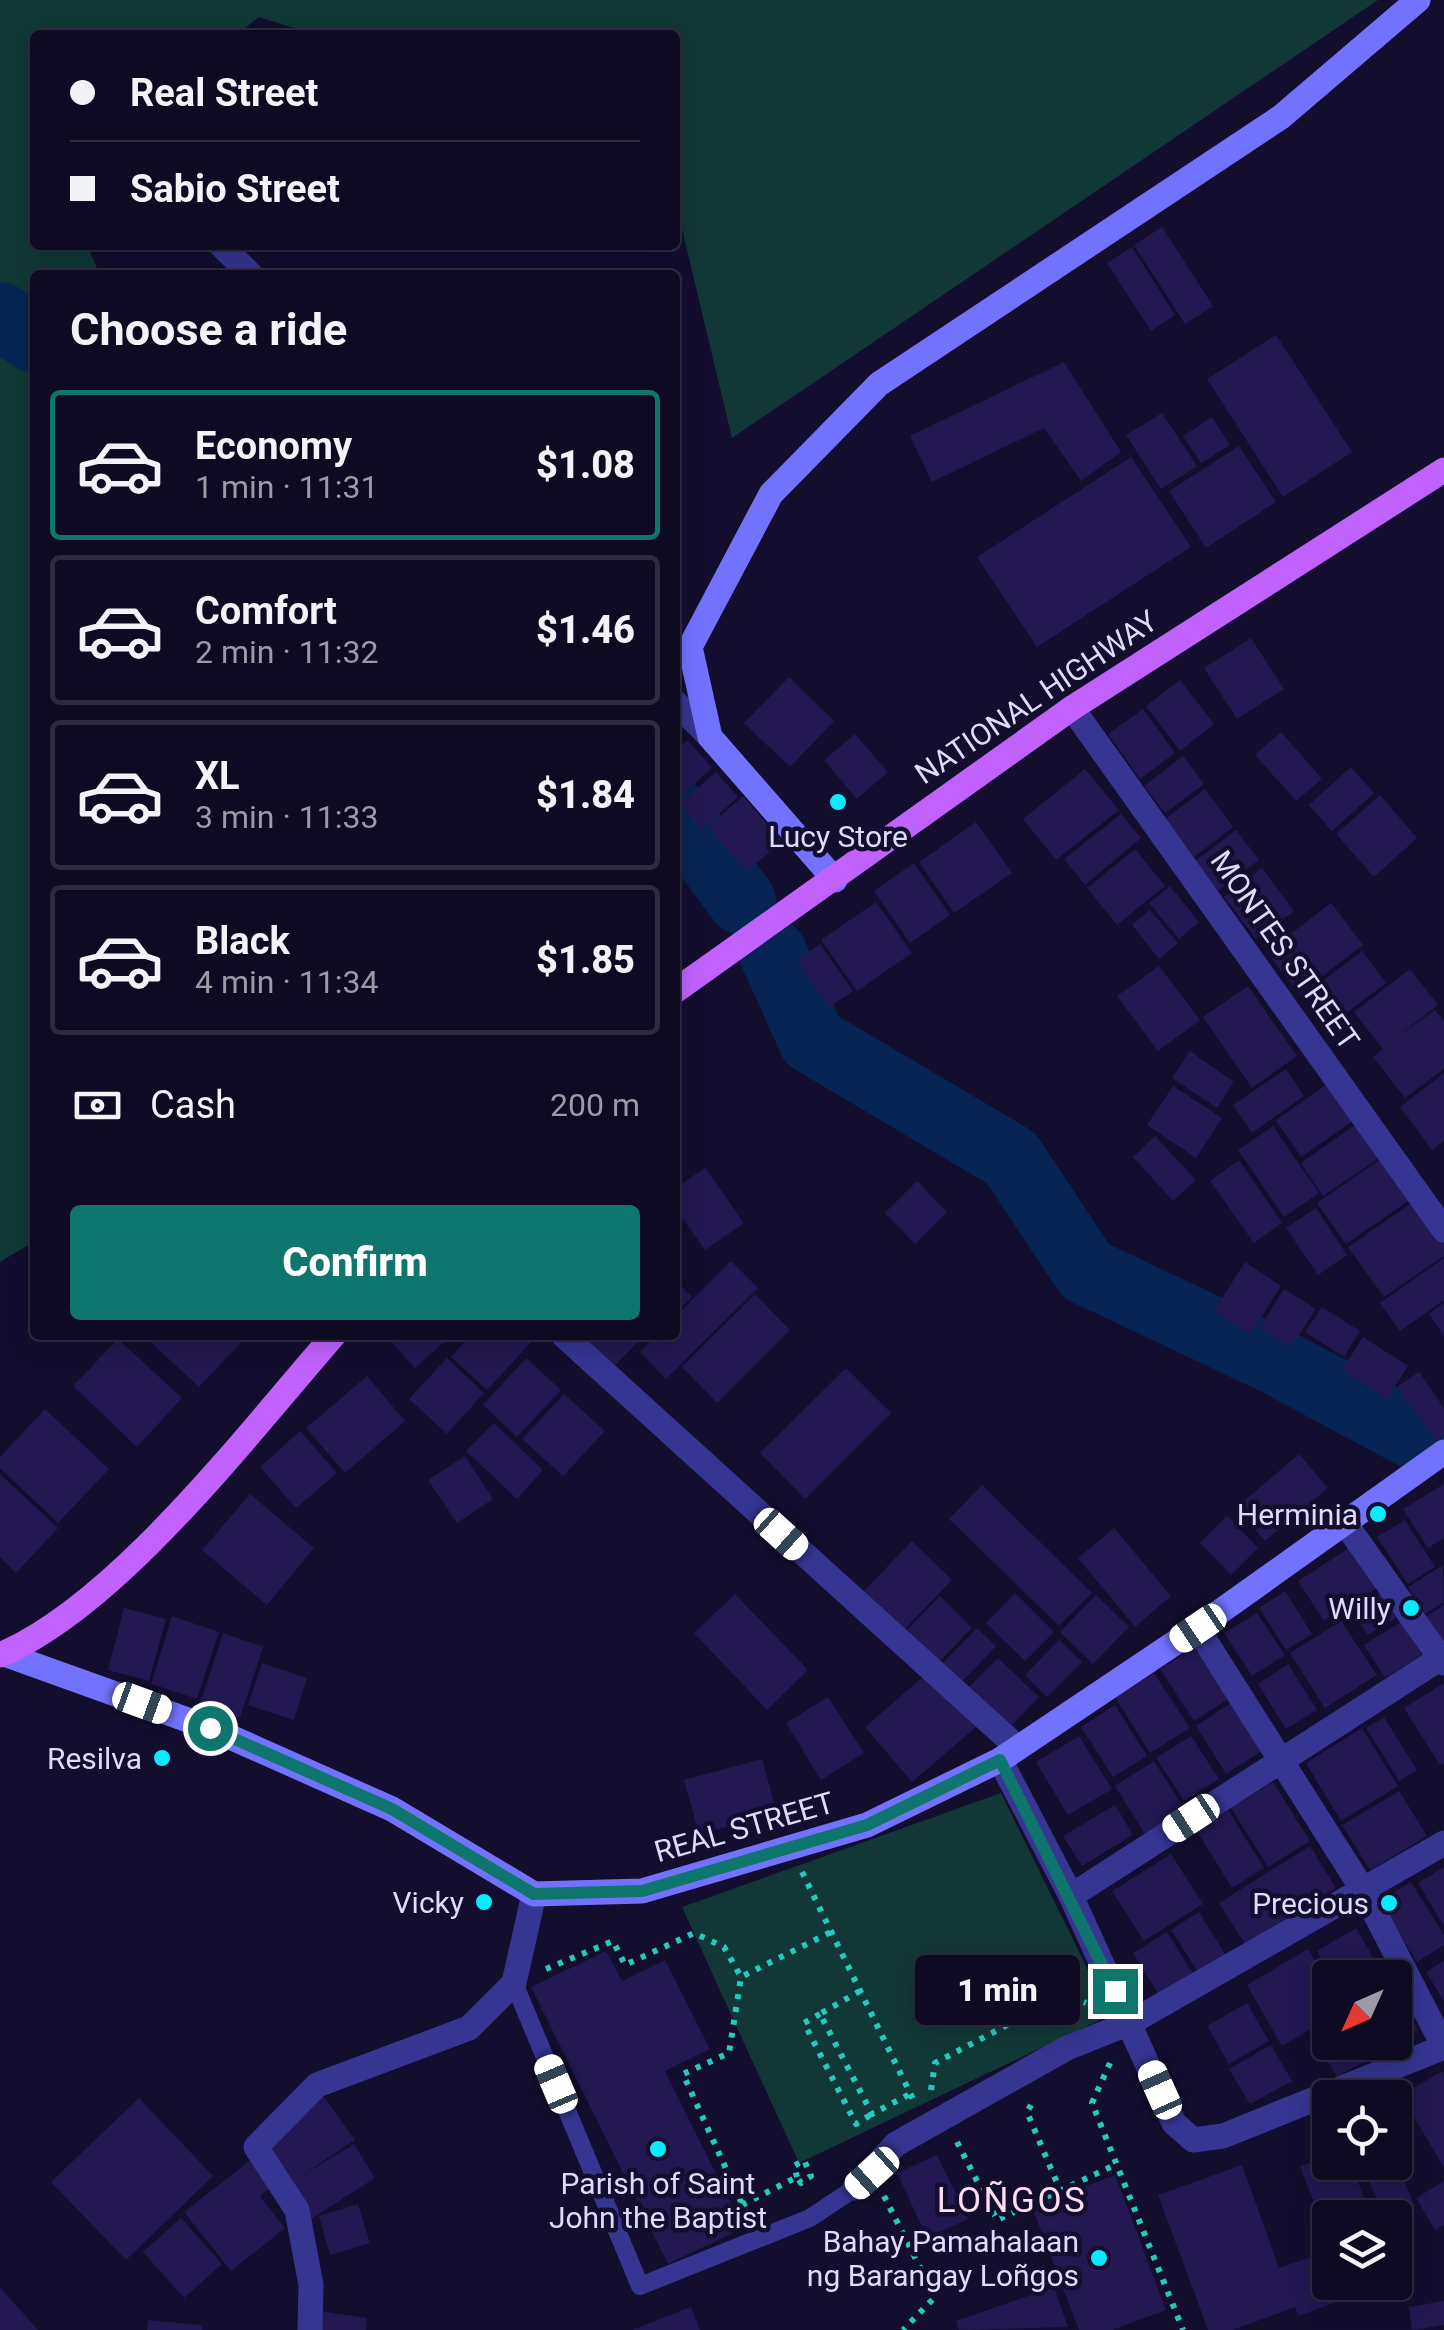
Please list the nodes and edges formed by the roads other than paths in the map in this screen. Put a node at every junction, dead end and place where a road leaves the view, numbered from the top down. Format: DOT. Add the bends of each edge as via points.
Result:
graph roads {
  1 [pos="1418,0"];
  2 [pos="226,250"];
  3 [pos="246,270"];
  4 [pos="1444,470"];
  5 [pos="680,707"];
  6 [pos="1072,708"];
  7 [pos="710,737"];
  8 [pos="835,880"];
  9 [pos="680,987"];
  10 [pos="1444,1230"];
  11 [pos="329,1340"];
  12 [pos="568,1340"];
  13 [pos="1444,1452"];
  14 [pos="1345,1523"];
  15 [pos="1198,1628"];
  16 [pos="2,1654"];
  17 [pos="1443,1659"];
  18 [pos="1009,1754"];
  19 [pos="1282,1760"];
  20 [pos="1444,1843"];
  21 [pos="1364,1890"];
  22 [pos="534,1894"];
  23 [pos="1071,1896"];
  24 [pos="514,1983"];
  25 [pos="1130,2022"];
  26 [pos="864,2180"];
  27 [pos="310,2330"];
  1 -- 7 [label="street" via="1282,117 879,384 771,494 690,647"];
  2 -- 3 [label="street"];
  4 -- 6 [label="main road, NATIONAL HIGHWAY"];
  5 -- 7 [label="street"];
  6 -- 8 [label="main road, NATIONAL HIGHWAY"];
  6 -- 10 [label="street, MONTES STREET"];
  7 -- 8 [label="street"];
  8 -- 9 [label="main road, NATIONAL HIGHWAY"];
  11 -- 16 [label="main road" via="132,1558 54,1626"];
  12 -- 18 [label="street"];
  13 -- 14 [label="street, REAL STREET"];
  14 -- 15 [label="street, REAL STREET"];
  14 -- 17 [label="street"];
  15 -- 18 [label="street, REAL STREET"];
  15 -- 19 [label="street"];
  16 -- 22 [label="street" via="210,1728 392,1809"];
  17 -- 19 [label="street"];
  18 -- 22 [label="street, REAL STREET" via="867,1825 791,1848 642,1891"];
  18 -- 23 [label="street"];
  19 -- 21 [label="street"];
  19 -- 23 [label="street"];
  20 -- 21 [label="street"];
  21 -- 25 [label="street"];
  21 -- 25 [label="street" via="1444,2047 1222,2136 1193,2140 1174,2123"];
  22 -- 24 [label="street"];
  23 -- 25 [label="street"];
  24 -- 26 [label="lane" via="640,2286 810,2218"];
  24 -- 27 [label="street" via="469,2028 316,2085 256,2147 297,2210 311,2285"];
  25 -- 26 [label="street" via="896,2144"];
}
